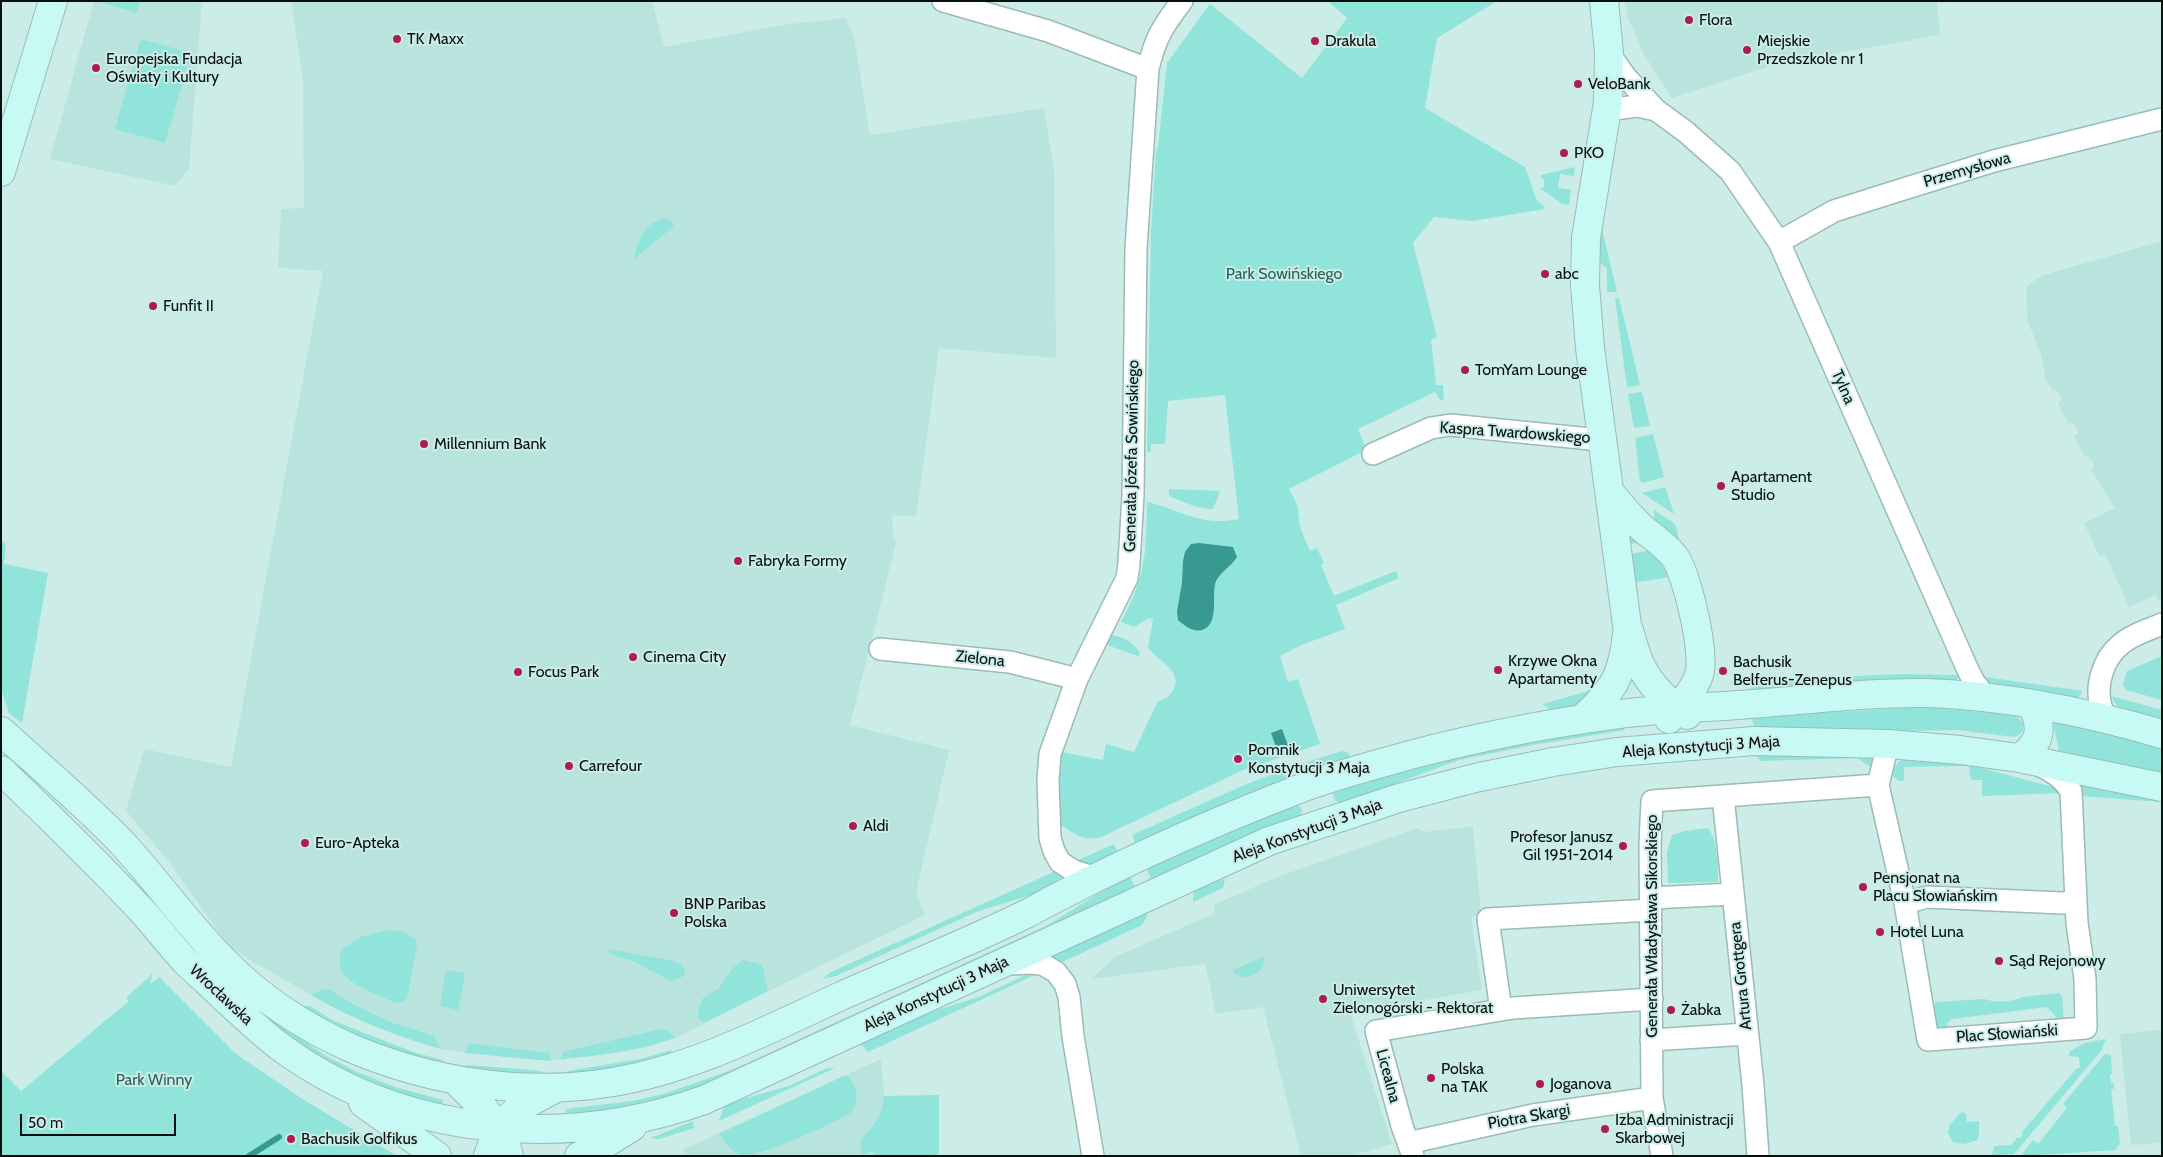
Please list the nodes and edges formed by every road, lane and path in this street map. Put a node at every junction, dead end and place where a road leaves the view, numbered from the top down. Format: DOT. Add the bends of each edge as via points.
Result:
graph roads {
  1 [pos="53,1"];
  2 [pos="943,1"];
  3 [pos="1182,1"];
  4 [pos="1604,1"];
  5 [pos="1609,53"];
  6 [pos="1148,69"];
  7 [pos="1607,110"];
  8 [pos="1656,110"];
  9 [pos="2162,120"];
  10 [pos="5,143"];
  11 [pos="1,172"];
  12 [pos="1779,242"];
  13 [pos="1602,440"];
  14 [pos="1373,454"];
  15 [pos="1609,492"];
  16 [pos="1628,624"];
  17 [pos="2162,624"];
  18 [pos="880,649"];
  19 [pos="1700,672"];
  20 [pos="1077,679"];
  21 [pos="1985,696"];
  22 [pos="2031,704"];
  23 [pos="1742,705"];
  24 [pos="1678,710"];
  25 [pos="1582,719"];
  26 [pos="2109,720"];
  27 [pos="1,731"];
  28 [pos="2162,734"];
  29 [pos="1743,742"];
  30 [pos="1888,744"];
  31 [pos="1633,750"];
  32 [pos="2019,758"];
  33 [pos="1,770"];
  34 [pos="1309,785"];
  35 [pos="1878,785"];
  36 [pos="2162,787"];
  37 [pos="1722,796"];
  38 [pos="1322,823"];
  39 [pos="1096,878"];
  40 [pos="1733,894"];
  41 [pos="2076,902"];
  42 [pos="1905,903"];
  43 [pos="1651,904"];
  44 [pos="1000,964"];
  45 [pos="1652,999"];
  46 [pos="1501,1010"];
  47 [pos="1747,1032"];
  48 [pos="1651,1040"];
  49 [pos="324,1074"];
  50 [pos="455,1080"];
  51 [pos="557,1088"];
  52 [pos="1652,1098"];
  53 [pos="647,1118"];
  54 [pos="498,1128"];
  55 [pos="1410,1149"];
  56 [pos="437,1156"];
  57 [pos="488,1156"];
  58 [pos="509,1156"];
  59 [pos="579,1156"];
  60 [pos="1093,1156"];
  61 [pos="1662,1156"];
  62 [pos="1758,1156"];
  1 -- 10 [label="main road"];
  2 -- 6 [label="street" via="1048,30"];
  3 -- 6 [label="street, Generała Józefa Sowińskiego" via="1154,44"];
  4 -- 5 [label="main road"];
  5 -- 7 [label="main road"];
  5 -- 8 [label="street, Tylna"];
  6 -- 20 [label="street, Generała Józefa Sowińskiego" via="1136,249 1131,551 1127,578"];
  7 -- 8 [label="street" via="1637,106"];
  7 -- 13 [label="main road" via="1586,238 1585,285"];
  8 -- 12 [label="street, Tylna" via="1730,171"];
  9 -- 12 [label="street, Przemysłowa" via="1994,161 1894,192 1834,212"];
  10 -- 11 [label="main road"];
  12 -- 21 [label="street, Tylna" via="1967,668"];
  13 -- 14 [label="street, Kaspra Twardowskiego" via="1450,425 1431,428"];
  13 -- 15 [label="main road"];
  15 -- 16 [label="main road"];
  15 -- 19 [label="main road" via="1627,514 1673,554 1681,567 1698,638"];
  16 -- 24 [label="main road" via="1640,666"];
  16 -- 25 [label="main road" via="1622,668 1599,704"];
  17 -- 26 [label="street" via="2134,636 2107,660 2100,676 2100,692 2101,706"];
  18 -- 20 [label="street, Zielona" via="1010,662"];
  19 -- 23 [label="main road" via="1714,691"];
  19 -- 24 [label="main road"];
  20 -- 39 [label="street, Generała Józefa Sowińskiego" via="1050,754 1050,838 1060,862 1074,872"];
  21 -- 22 [label="main road"];
  21 -- 23 [label="main road" via="1888,694"];
  22 -- 26 [label="main road"];
  22 -- 32 [label="main road" via="2039,717 2039,729 2031,750"];
  23 -- 24 [label="main road"];
  24 -- 25 [label="main road"];
  24 -- 29 [label="main road"];
  24 -- 31 [label="main road"];
  25 -- 34 [label="main road" via="1448,745"];
  26 -- 28 [label="main road"];
  27 -- 50 [label="main road, Wrocławska" via="122,843 220,958 276,1006 352,1048 399,1066"];
  29 -- 30 [label="main road, Aleja Konstytucji 3 Maja"];
  29 -- 31 [label="main road, Aleja Konstytucji 3 Maja"];
  30 -- 32 [label="main road, Aleja Konstytucji 3 Maja"];
  30 -- 35 [label="street, Plac Słowiański"];
  31 -- 38 [label="main road, Aleja Konstytucji 3 Maja" via="1475,778"];
  32 -- 36 [label="main road, Aleja Konstytucji 3 Maja"];
  32 -- 41 [label="street, Plac Słowiański" via="2056,774 2071,791"];
  33 -- 49 [label="main road, Wrocławska" via="135,904 194,970 257,1028"];
  34 -- 38 [label="main road"];
  34 -- 39 [label="main road" via="1209,825"];
  35 -- 37 [label="street, Generała Władysława Sikorskiego"];
  35 -- 42 [label="street, Plac Słowiański"];
  37 -- 40 [label="street, Artura Grottgera"];
  37 -- 43 [label="street, Generała Władysława Sikorskiego" via="1652,801"];
  38 -- 44 [label="main road, Aleja Konstytucji 3 Maja" via="1269,841"];
  39 -- 51 [label="main road" via="1025,914 703,1058 644,1076"];
  40 -- 43 [label="street"];
  40 -- 47 [label="street, Artura Grottgera"];
  41 -- 42 [label="street" via="1926,897"];
  41 -- 42 [label="street, Plac Słowiański" via="2085,979 2086,1028 1928,1040"];
  43 -- 45 [label="street, Generała Władysława Sikorskiego"];
  43 -- 46 [label="street" via="1488,919"];
  44 -- 53 [label="main road, Aleja Konstytucji 3 Maja" via="727,1091"];
  44 -- 60 [label="street" via="1044,966 1056,972 1065,984"];
  45 -- 46 [label="street, Licealna"];
  45 -- 48 [label="street, Generała Władysława Sikorskiego"];
  46 -- 55 [label="street, Licealna" via="1376,1031"];
  47 -- 48 [label="street"];
  47 -- 62 [label="street, Artura Grottgera"];
  48 -- 52 [label="street, Generała Władysława Sikorskiego"];
  49 -- 54 [label="main road, Wrocławska" via="408,1110"];
  49 -- 56 [label="main road"];
  50 -- 51 [label="main road, Wrocławska" via="512,1087"];
  50 -- 54 [label="main road, Wrocławska" via="483,1106"];
  51 -- 54 [label="main road" via="519,1108"];
  52 -- 55 [label="street, Piotra Skargi" via="1532,1115"];
  52 -- 61 [label="street, Generała Władysława Sikorskiego"];
  53 -- 54 [label="main road, Aleja Konstytucji 3 Maja" via="559,1130"];
  53 -- 59 [label="main road"];
  54 -- 57 [label="main road"];
  54 -- 58 [label="main road, Wrocławska"];
}
